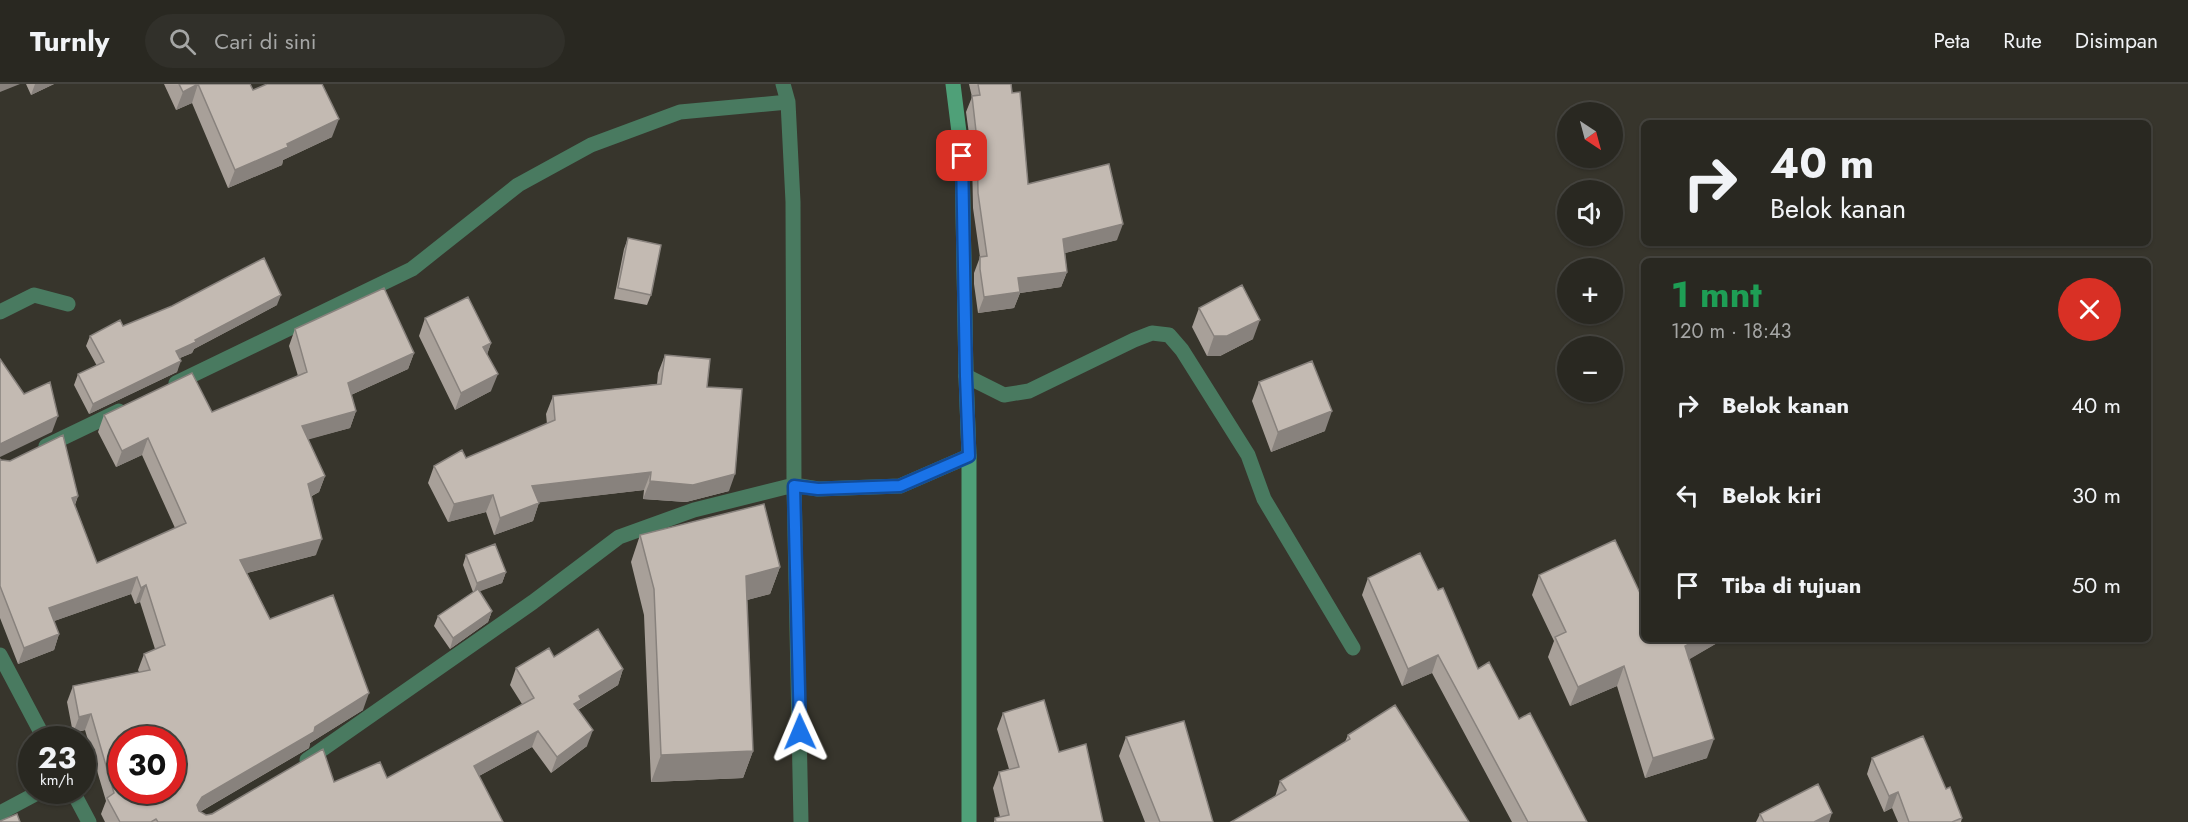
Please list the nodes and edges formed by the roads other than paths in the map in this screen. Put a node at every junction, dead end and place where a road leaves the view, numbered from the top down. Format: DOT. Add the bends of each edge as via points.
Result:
graph roads {
  1 [pos="783,84"];
  2 [pos="953,84"];
  3 [pos="788,102"];
  4 [pos="69,304"];
  5 [pos="0,312"];
  6 [pos="966,376"];
  7 [pos="158,392"];
  8 [pos="137,402"];
  9 [pos="32,453"];
  10 [pos="969,456"];
  11 [pos="794,486"];
  12 [pos="1353,648"];
  13 [pos="0,655"];
  14 [pos="38,726"];
  15 [pos="294,768"];
  16 [pos="18,803"];
  17 [pos="79,804"];
  18 [pos="0,813"];
  19 [pos="89,822"];
  20 [pos="801,822"];
  21 [pos="969,822"];
  1 -- 3 [label="street"];
  2 -- 6 [label="street" via="962,156"];
  3 -- 7 [label="street" via="680,112 591,146 518,185 412,269"];
  3 -- 11 [label="street" via="793,202"];
  4 -- 5 [label="street" via="34,295"];
  6 -- 10 [label="street"];
  6 -- 12 [label="street" via="1004,395 1029,391 1134,340 1152,333 1169,335 1248,455 1264,499"];
  8 -- 9 [label="street"];
  10 -- 11 [label="street" via="900,486"];
  10 -- 21 [label="street"];
  11 -- 15 [label="street" via="694,510 619,537 533,602"];
  11 -- 20 [label="street"];
  13 -- 14 [label="street"];
  16 -- 18 [label="street"];
  17 -- 19 [label="street"];
}
